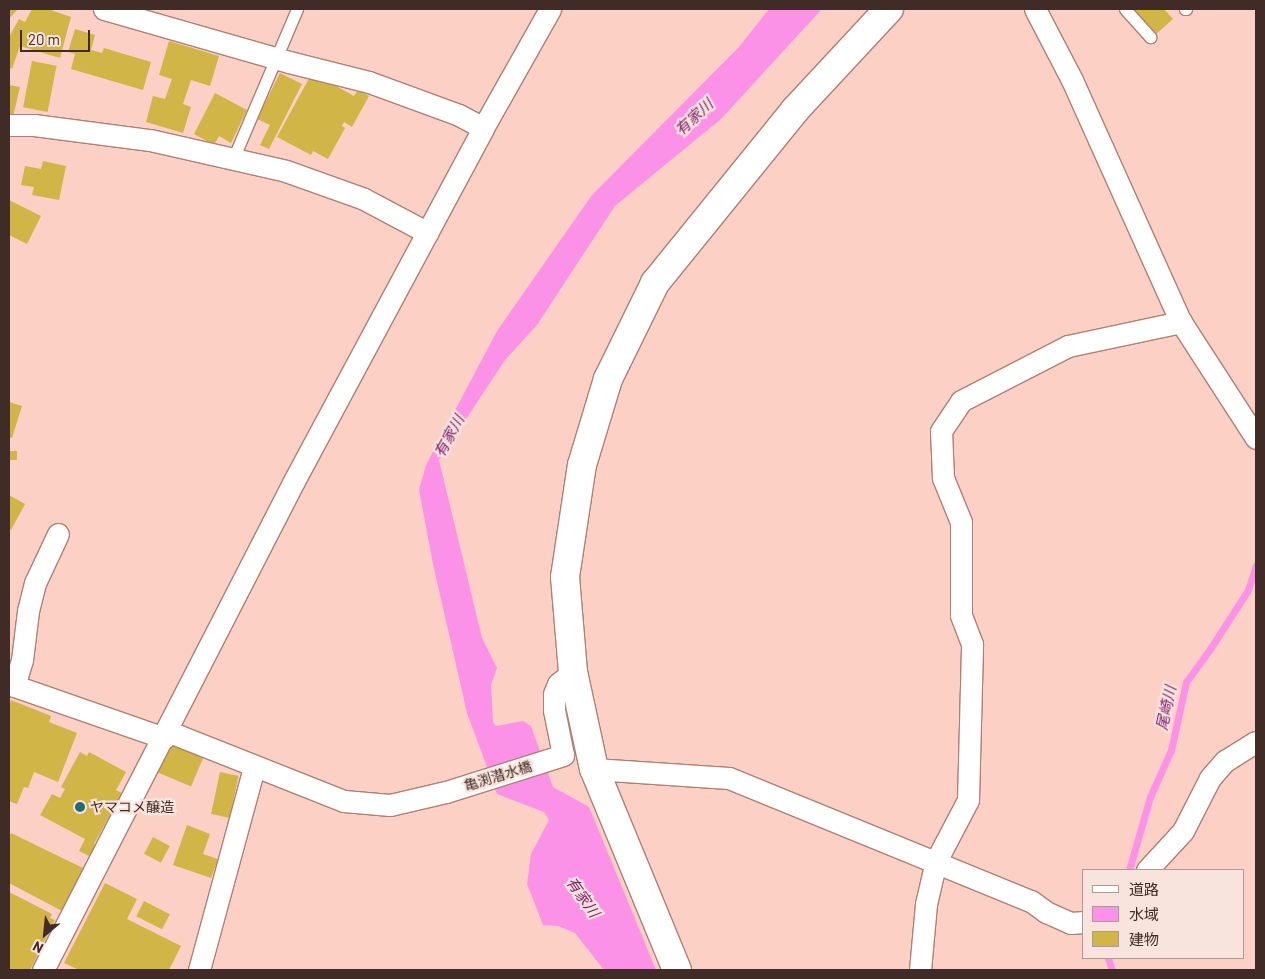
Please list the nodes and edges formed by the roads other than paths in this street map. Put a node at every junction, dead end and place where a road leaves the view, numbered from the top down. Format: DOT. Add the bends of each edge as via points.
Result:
graph roads {
  1 [pos="104,9"];
  2 [pos="297,9"];
  3 [pos="550,9"];
  4 [pos="888,9"];
  5 [pos="1035,9"];
  6 [pos="1125,9"];
  7 [pos="1150,36"];
  8 [pos="275,58"];
  9 [pos="9,125"];
  10 [pos="483,128"];
  11 [pos="233,159"];
  12 [pos="428,233"];
  13 [pos="1181,322"];
  14 [pos="1256,438"];
  15 [pos="58,534"];
  16 [pos="573,672"];
  17 [pos="12,685"];
  18 [pos="166,735"];
  19 [pos="1256,742"];
  20 [pos="254,767"];
  21 [pos="594,768"];
  22 [pos="936,861"];
  23 [pos="1149,869"];
  24 [pos="1082,922"];
  25 [pos="43,970"];
  26 [pos="199,970"];
  27 [pos="677,970"];
  28 [pos="920,970"];
  1 -- 8 [label="street"];
  2 -- 8 [label="lane"];
  3 -- 10 [label="street"];
  4 -- 16 [label="street" via="795,110 655,283 608,379 582,465 565,577"];
  5 -- 13 [label="street" via="1072,80"];
  6 -- 7 [label="lane"];
  8 -- 10 [label="street" via="369,82 459,115"];
  8 -- 11 [label="lane"];
  9 -- 11 [label="street" via="34,125 150,140"];
  10 -- 12 [label="street"];
  11 -- 12 [label="street" via="286,171 364,199"];
  12 -- 18 [label="street" via="294,482"];
  13 -- 14 [label="street"];
  13 -- 22 [label="street" via="1068,346 961,401 941,431 943,478 961,522 961,615 972,644 968,800"];
  15 -- 17 [label="street" via="35,583 22,660"];
  16 -- 20 [label="street, 亀渕潜水橋" via="558,684 554,694 554,710 564,755 446,792 390,805 344,801"];
  16 -- 21 [label="street"];
  17 -- 18 [label="street, 亀渕潜水橋"];
  18 -- 20 [label="street, 亀渕潜水橋"];
  18 -- 25 [label="street"];
  19 -- 23 [label="street" via="1225,761 1210,778 1183,831"];
  20 -- 26 [label="street"];
  21 -- 22 [label="street" via="729,778"];
  21 -- 27 [label="street"];
  22 -- 24 [label="street" via="1032,901 1046,912 1071,923"];
  22 -- 28 [label="street" via="926,904"];
}
